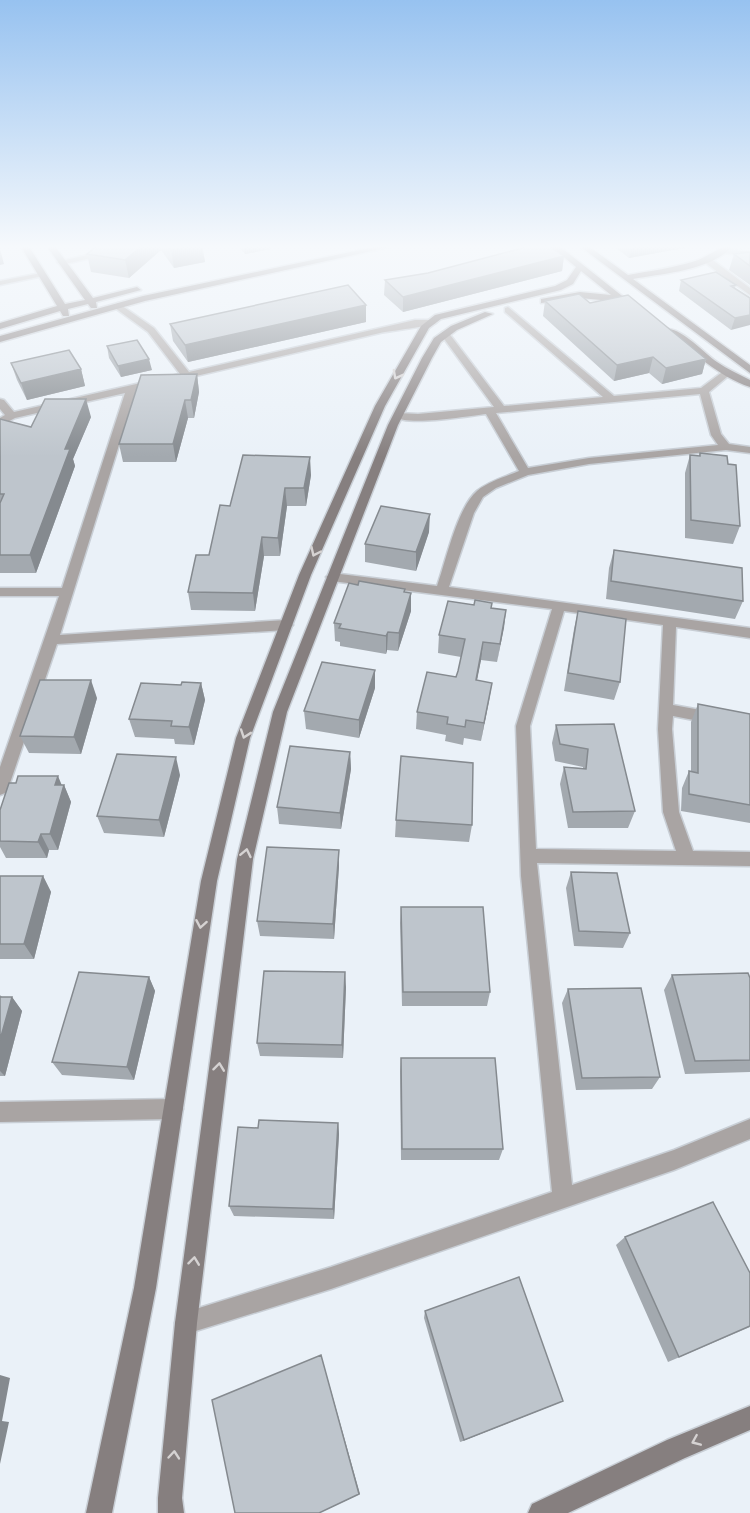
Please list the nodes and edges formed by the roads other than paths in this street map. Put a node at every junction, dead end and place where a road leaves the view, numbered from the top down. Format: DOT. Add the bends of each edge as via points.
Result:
graph roads {
  1 [pos="35,316"];
  2 [pos="68,316"];
  3 [pos="80,316"];
  4 [pos="131,316"];
  5 [pos="444,316"];
  6 [pos="483,316"];
  7 [pos="514,316"];
  8 [pos="677,316"];
  9 [pos="70,318"];
  10 [pos="431,323"];
  11 [pos="0,326"];
  12 [pos="662,326"];
  13 [pos="445,334"];
  14 [pos="0,339"];
  15 [pos="750,370"];
  16 [pos="728,372"];
  17 [pos="187,376"];
  18 [pos="750,384"];
  19 [pos="131,389"];
  20 [pos="704,391"];
  21 [pos="612,400"];
  22 [pos="0,402"];
  23 [pos="496,410"];
  24 [pos="11,416"];
  25 [pos="398,416"];
  26 [pos="0,423"];
  27 [pos="726,447"];
  28 [pos="750,450"];
  29 [pos="525,472"];
  30 [pos="332,577"];
  31 [pos="442,590"];
  32 [pos="0,592"];
  33 [pos="67,592"];
  34 [pos="559,606"];
  35 [pos="670,622"];
  36 [pos="286,625"];
  37 [pos="750,633"];
  38 [pos="52,640"];
  39 [pos="665,709"];
  40 [pos="750,725"];
  41 [pos="0,789"];
  42 [pos="529,856"];
  43 [pos="687,858"];
  44 [pos="750,859"];
  45 [pos="173,1109"];
  46 [pos="0,1112"];
  47 [pos="750,1129"];
  48 [pos="563,1198"];
  49 [pos="186,1323"];
  50 [pos="750,1418"];
  51 [pos="99,1513"];
  52 [pos="171,1513"];
  53 [pos="541,1513"];
  1 -- 11 [label="main road"];
  2 -- 9 [label="main road"];
  3 -- 9 [label="main road"];
  4 -- 17 [label="street" via="151,330"];
  5 -- 10 [label="main road"];
  6 -- 13 [label="main road"];
  7 -- 21 [label="street"];
  8 -- 15 [label="main road"];
  9 -- 14 [label="main road"];
  10 -- 17 [label="street" via="380,330"];
  10 -- 36 [label="main road, one-way" via="407,355 380,406"];
  12 -- 16 [label="main road"];
  13 -- 23 [label="street"];
  13 -- 25 [label="main road" via="437,340"];
  16 -- 18 [label="main road"];
  16 -- 20 [label="street"];
  17 -- 19 [label="street"];
  19 -- 24 [label="street"];
  19 -- 33 [label="street"];
  20 -- 21 [label="street"];
  20 -- 27 [label="street" via="716,435"];
  21 -- 23 [label="street"];
  22 -- 24 [label="street"];
  23 -- 25 [label="street"];
  23 -- 29 [label="street"];
  24 -- 26 [label="street"];
  25 -- 30 [label="main road"];
  27 -- 28 [label="street"];
  27 -- 29 [label="street" via="589,461"];
  29 -- 31 [label="street" via="479,495 468,513"];
  30 -- 31 [label="street"];
  49 -- 30 [label="main road, one-way" via="245,859 280,712"];
  31 -- 34 [label="street"];
  32 -- 33 [label="street"];
  33 -- 38 [label="street"];
  34 -- 35 [label="street"];
  34 -- 42 [label="street" via="523,726"];
  35 -- 37 [label="street"];
  35 -- 39 [label="street"];
  36 -- 38 [label="street"];
  36 -- 45 [label="main road, one-way" via="243,738 226,804 207,892"];
  38 -- 41 [label="street"];
  39 -- 40 [label="street"];
  39 -- 43 [label="street" via="671,812"];
  42 -- 43 [label="street"];
  42 -- 48 [label="street"];
  43 -- 44 [label="street"];
  45 -- 46 [label="street"];
  45 -- 51 [label="main road" via="145,1288"];
  47 -- 48 [label="street"];
  48 -- 49 [label="street"];
  52 -- 49 [label="main road, one-way"];
  50 -- 53 [label="main road, one-way"];
}
